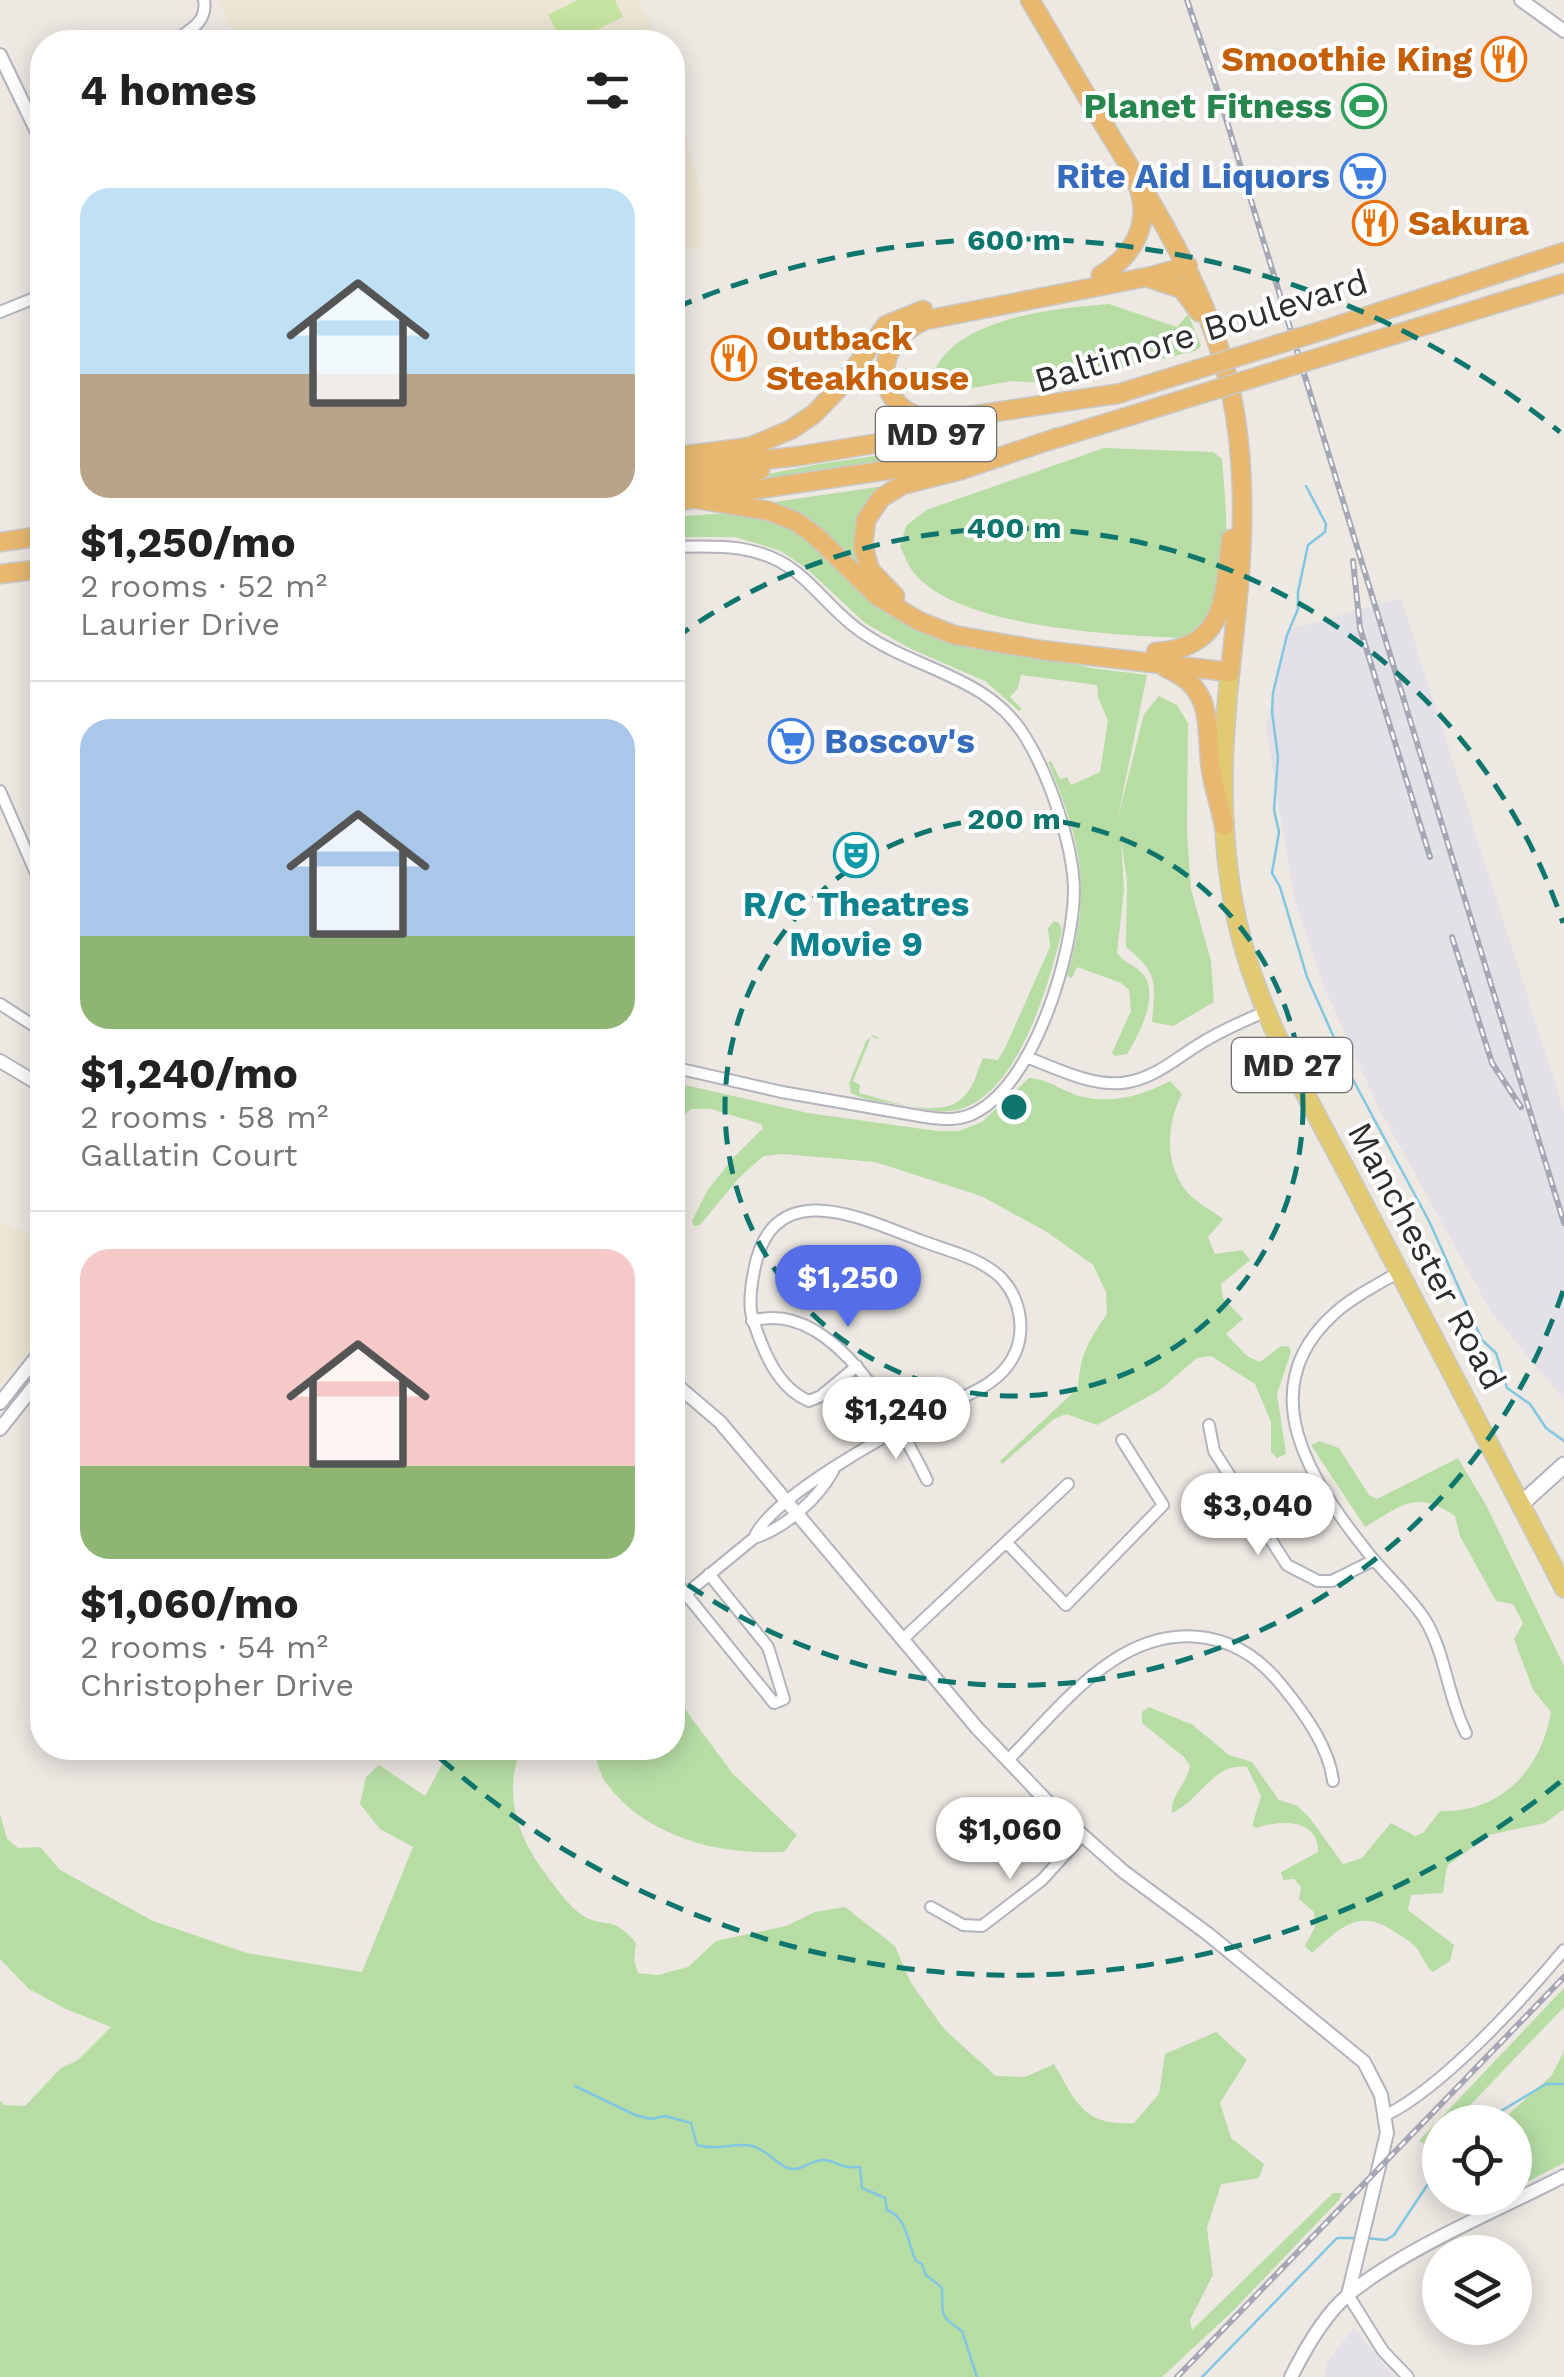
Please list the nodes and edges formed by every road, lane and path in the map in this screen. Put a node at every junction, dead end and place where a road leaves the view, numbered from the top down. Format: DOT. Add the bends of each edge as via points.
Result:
graph roads {
  1 [pos="204,0"];
  2 [pos="1030,0"];
  3 [pos="1521,0"];
  4 [pos="1562,26"];
  5 [pos="189,30"];
  6 [pos="0,55"];
  7 [pos="28,112"];
  8 [pos="30,116"];
  9 [pos="1112,138"];
  10 [pos="1564,252"];
  11 [pos="1185,260"];
  12 [pos="1101,275"];
  13 [pos="1134,277"];
  14 [pos="1564,283"];
  15 [pos="30,300"];
  16 [pos="0,312"];
  17 [pos="1212,333"];
  18 [pos="1122,393"];
  19 [pos="1058,438"];
  20 [pos="818,453"];
  21 [pos="685,454"];
  22 [pos="685,468"];
  23 [pos="1240,470"];
  24 [pos="685,484"];
  25 [pos="696,499"];
  26 [pos="685,500"];
  27 [pos="30,538"];
  28 [pos="0,542"];
  29 [pos="685,547"];
  30 [pos="30,570"];
  31 [pos="0,574"];
  32 [pos="1156,658"];
  33 [pos="1230,667"];
  34 [pos="0,790"];
  35 [pos="1224,825"];
  36 [pos="30,859"];
  37 [pos="0,1004"];
  38 [pos="1267,1011"];
  39 [pos="30,1023"];
  40 [pos="1026,1057"];
  41 [pos="0,1061"];
  42 [pos="685,1070"];
  43 [pos="30,1080"];
  44 [pos="1399,1272"];
  45 [pos="752,1321"];
  46 [pos="30,1365"];
  47 [pos="857,1366"];
  48 [pos="30,1391"];
  49 [pos="685,1392"];
  50 [pos="0,1403"];
  51 [pos="1209,1425"];
  52 [pos="901,1427"];
  53 [pos="0,1430"];
  54 [pos="1122,1440"];
  55 [pos="1564,1465"];
  56 [pos="834,1470"];
  57 [pos="927,1480"];
  58 [pos="1068,1484"];
  59 [pos="786,1501"];
  60 [pos="1521,1504"];
  61 [pos="796,1512"];
  62 [pos="754,1538"];
  63 [pos="1007,1543"];
  64 [pos="1374,1560"];
  65 [pos="709,1574"];
  66 [pos="1564,1588"];
  67 [pos="687,1593"];
  68 [pos="903,1638"];
  69 [pos="774,1665"];
  70 [pos="750,1676"];
  71 [pos="1466,1732"];
  72 [pos="1007,1761"];
  73 [pos="1333,1781"];
  74 [pos="1082,1836"];
  75 [pos="931,1907"];
  76 [pos="1564,1950"];
  77 [pos="1386,2115"];
  78 [pos="1564,2176"];
  79 [pos="1348,2295"];
  80 [pos="1292,2377"];
  81 [pos="1408,2377"];
  1 -- 5 [label="street" via="200,22"];
  2 -- 9 [label="highway, MD 27"];
  3 -- 4 [label="street"];
  6 -- 7 [label="street"];
  7 -- 8 [label="street"];
  9 -- 11 [label="highway, MD 27"];
  9 -- 12 [label="highway" via="1141,192 1142,227 1121,264"];
  10 -- 18 [label="highway, Baltimore Boulevard / MD 97, bridge"];
  11 -- 12 [label="highway"];
  11 -- 13 [label="highway"];
  11 -- 17 [label="highway, MD 27"];
  12 -- 21 [label="highway" via="898,318 828,400 792,429 750,447"];
  13 -- 17 [label="highway" via="1182,288"];
  13 -- 18 [label="highway" via="926,320 901,334 884,373 898,406 921,419"];
  14 -- 19 [label="highway, Baltimore Boulevard / MD 97, bridge"];
  15 -- 16 [label="street"];
  17 -- 23 [label="highway, Manchester Road / MD 27" via="1234,412"];
  18 -- 20 [label="highway, Baltimore Boulevard / MD 97" via="976,428"];
  19 -- 25 [label="highway, Baltimore Boulevard / MD 97"];
  19 -- 32 [label="highway" via="887,492 864,529 870,570 888,592 966,627"];
  20 -- 22 [label="highway, Baltimore Boulevard / MD 97"];
  20 -- 24 [label="highway" via="719,482"];
  23 -- 32 [label="highway" via="1214,625 1190,647"];
  23 -- 33 [label="highway, Manchester Road / MD 27" via="1242,545"];
  25 -- 26 [label="highway, Baltimore Boulevard / MD 97"];
  25 -- 32 [label="highway" via="754,507 796,522 877,596 942,631 990,643"];
  27 -- 28 [label="highway"];
  29 -- 40 [label="street" via="726,546 772,558 864,634 978,688 1026,737 1062,828 1074,888 1064,959"];
  30 -- 31 [label="highway"];
  32 -- 33 [label="highway"];
  32 -- 35 [label="highway" via="1197,689 1206,705"];
  33 -- 35 [label="main road, Manchester Road / MD 27"];
  34 -- 36 [label="street"];
  35 -- 38 [label="main road, Manchester Road / MD 27" via="1236,920"];
  37 -- 39 [label="street"];
  38 -- 40 [label="street" via="1157,1072 1121,1083 1076,1076"];
  38 -- 44 [label="main road, Manchester Road / MD 27"];
  40 -- 42 [label="street" via="988,1104 948,1119"];
  41 -- 43 [label="street"];
  44 -- 60 [label="main road, Manchester Road / MD 27"];
  44 -- 64 [label="street" via="1349,1302 1316,1333 1292,1395 1292,1422 1310,1468"];
  45 -- 47 [label="street" via="772,1318 810,1330"];
  45 -- 47 [label="street" via="779,1377 802,1398 814,1402"];
  45 -- 52 [label="street" via="761,1246 806,1210 851,1215 996,1272 1019,1312 1019,1341 1009,1365 979,1389"];
  46 -- 50 [label="street"];
  47 -- 52 [label="street"];
  48 -- 53 [label="street"];
  49 -- 59 [label="street" via="720,1422"];
  51 -- 64 [label="street" via="1214,1451 1287,1566 1332,1582"];
  52 -- 56 [label="street"];
  52 -- 57 [label="street"];
  54 -- 63 [label="street" via="1163,1505 1066,1605"];
  55 -- 60 [label="main road"];
  56 -- 59 [label="street"];
  56 -- 61 [label="street"];
  58 -- 63 [label="street"];
  59 -- 61 [label="street"];
  59 -- 62 [label="street"];
  60 -- 66 [label="main road, Manchester Road / MD 27"];
  61 -- 62 [label="street"];
  61 -- 68 [label="street"];
  62 -- 65 [label="street"];
  63 -- 68 [label="street"];
  64 -- 71 [label="street" via="1429,1626"];
  65 -- 67 [label="street"];
  65 -- 69 [label="street" via="768,1647"];
  67 -- 70 [label="street"];
  68 -- 72 [label="street"];
  69 -- 70 [label="street"];
  69 -- 70 [label="street" via="784,1699 774,1703"];
  72 -- 73 [label="street" via="1122,1653 1159,1638 1196,1636 1229,1644 1268,1668 1327,1755"];
  72 -- 74 [label="street"];
  74 -- 75 [label="street" via="1042,1880 982,1926 963,1925"];
  74 -- 77 [label="street" via="1349,2048 1374,2079"];
  76 -- 77 [label="street" via="1410,2104"];
  77 -- 79 [label="street" via="1385,2149"];
  78 -- 79 [label="street"];
  79 -- 80 [label="street"];
  79 -- 81 [label="street"];
}
